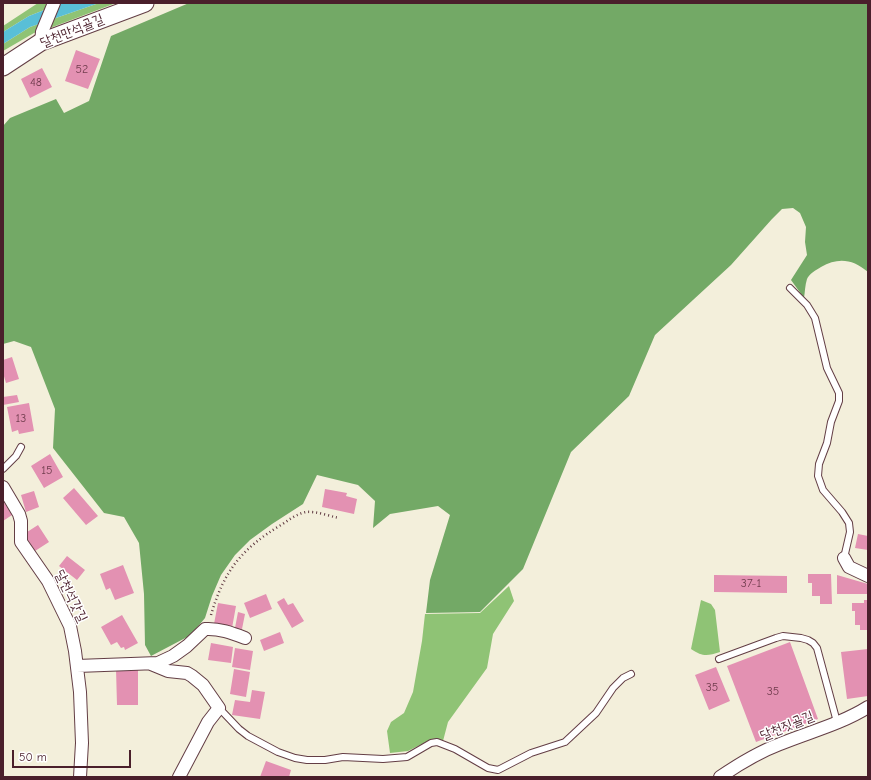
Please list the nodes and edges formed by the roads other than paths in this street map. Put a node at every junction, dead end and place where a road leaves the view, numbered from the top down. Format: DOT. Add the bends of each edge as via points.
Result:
graph roads {
  1 [pos="54,3"];
  2 [pos="145,3"];
  3 [pos="41,37"];
  4 [pos="3,67"];
  5 [pos="790,288"];
  6 [pos="21,447"];
  7 [pos="3,469"];
  8 [pos="3,487"];
  9 [pos="844,558"];
  10 [pos="868,576"];
  11 [pos="244,638"];
  12 [pos="719,660"];
  13 [pos="151,664"];
  14 [pos="77,666"];
  15 [pos="631,674"];
  16 [pos="868,707"];
  17 [pos="219,708"];
  18 [pos="837,722"];
  19 [pos="80,777"];
  20 [pos="178,777"];
  21 [pos="720,777"];
  1 -- 3 [label="street"];
  2 -- 3 [label="street, 달천만석골길"];
  3 -- 4 [label="street, 달천만석골길"];
  5 -- 9 [label="lane" via="807,305 815,318 827,368 839,392 840,401 831,422 818,476 823,490 849,523 850,532"];
  6 -- 7 [label="lane"];
  8 -- 14 [label="street, 달천석갓길" via="19,514 21,542 48,581 70,626"];
  9 -- 10 [label="street" via="850,567"];
  11 -- 13 [label="street" via="205,628 173,656"];
  12 -- 18 [label="lane" via="783,636 814,643"];
  13 -- 14 [label="street"];
  13 -- 17 [label="street" via="192,676 203,685"];
  14 -- 19 [label="street, 달천석갓길" via="82,720"];
  15 -- 17 [label="lane" via="613,688 596,713 565,742 531,753 498,770 488,768 437,742 407,757 343,757 313,760 295,758 248,736"];
  16 -- 18 [label="street, 달천짓골길"];
  17 -- 20 [label="street" via="208,722"];
  18 -- 21 [label="street, 달천짓골길" via="779,744 748,759"];
}
